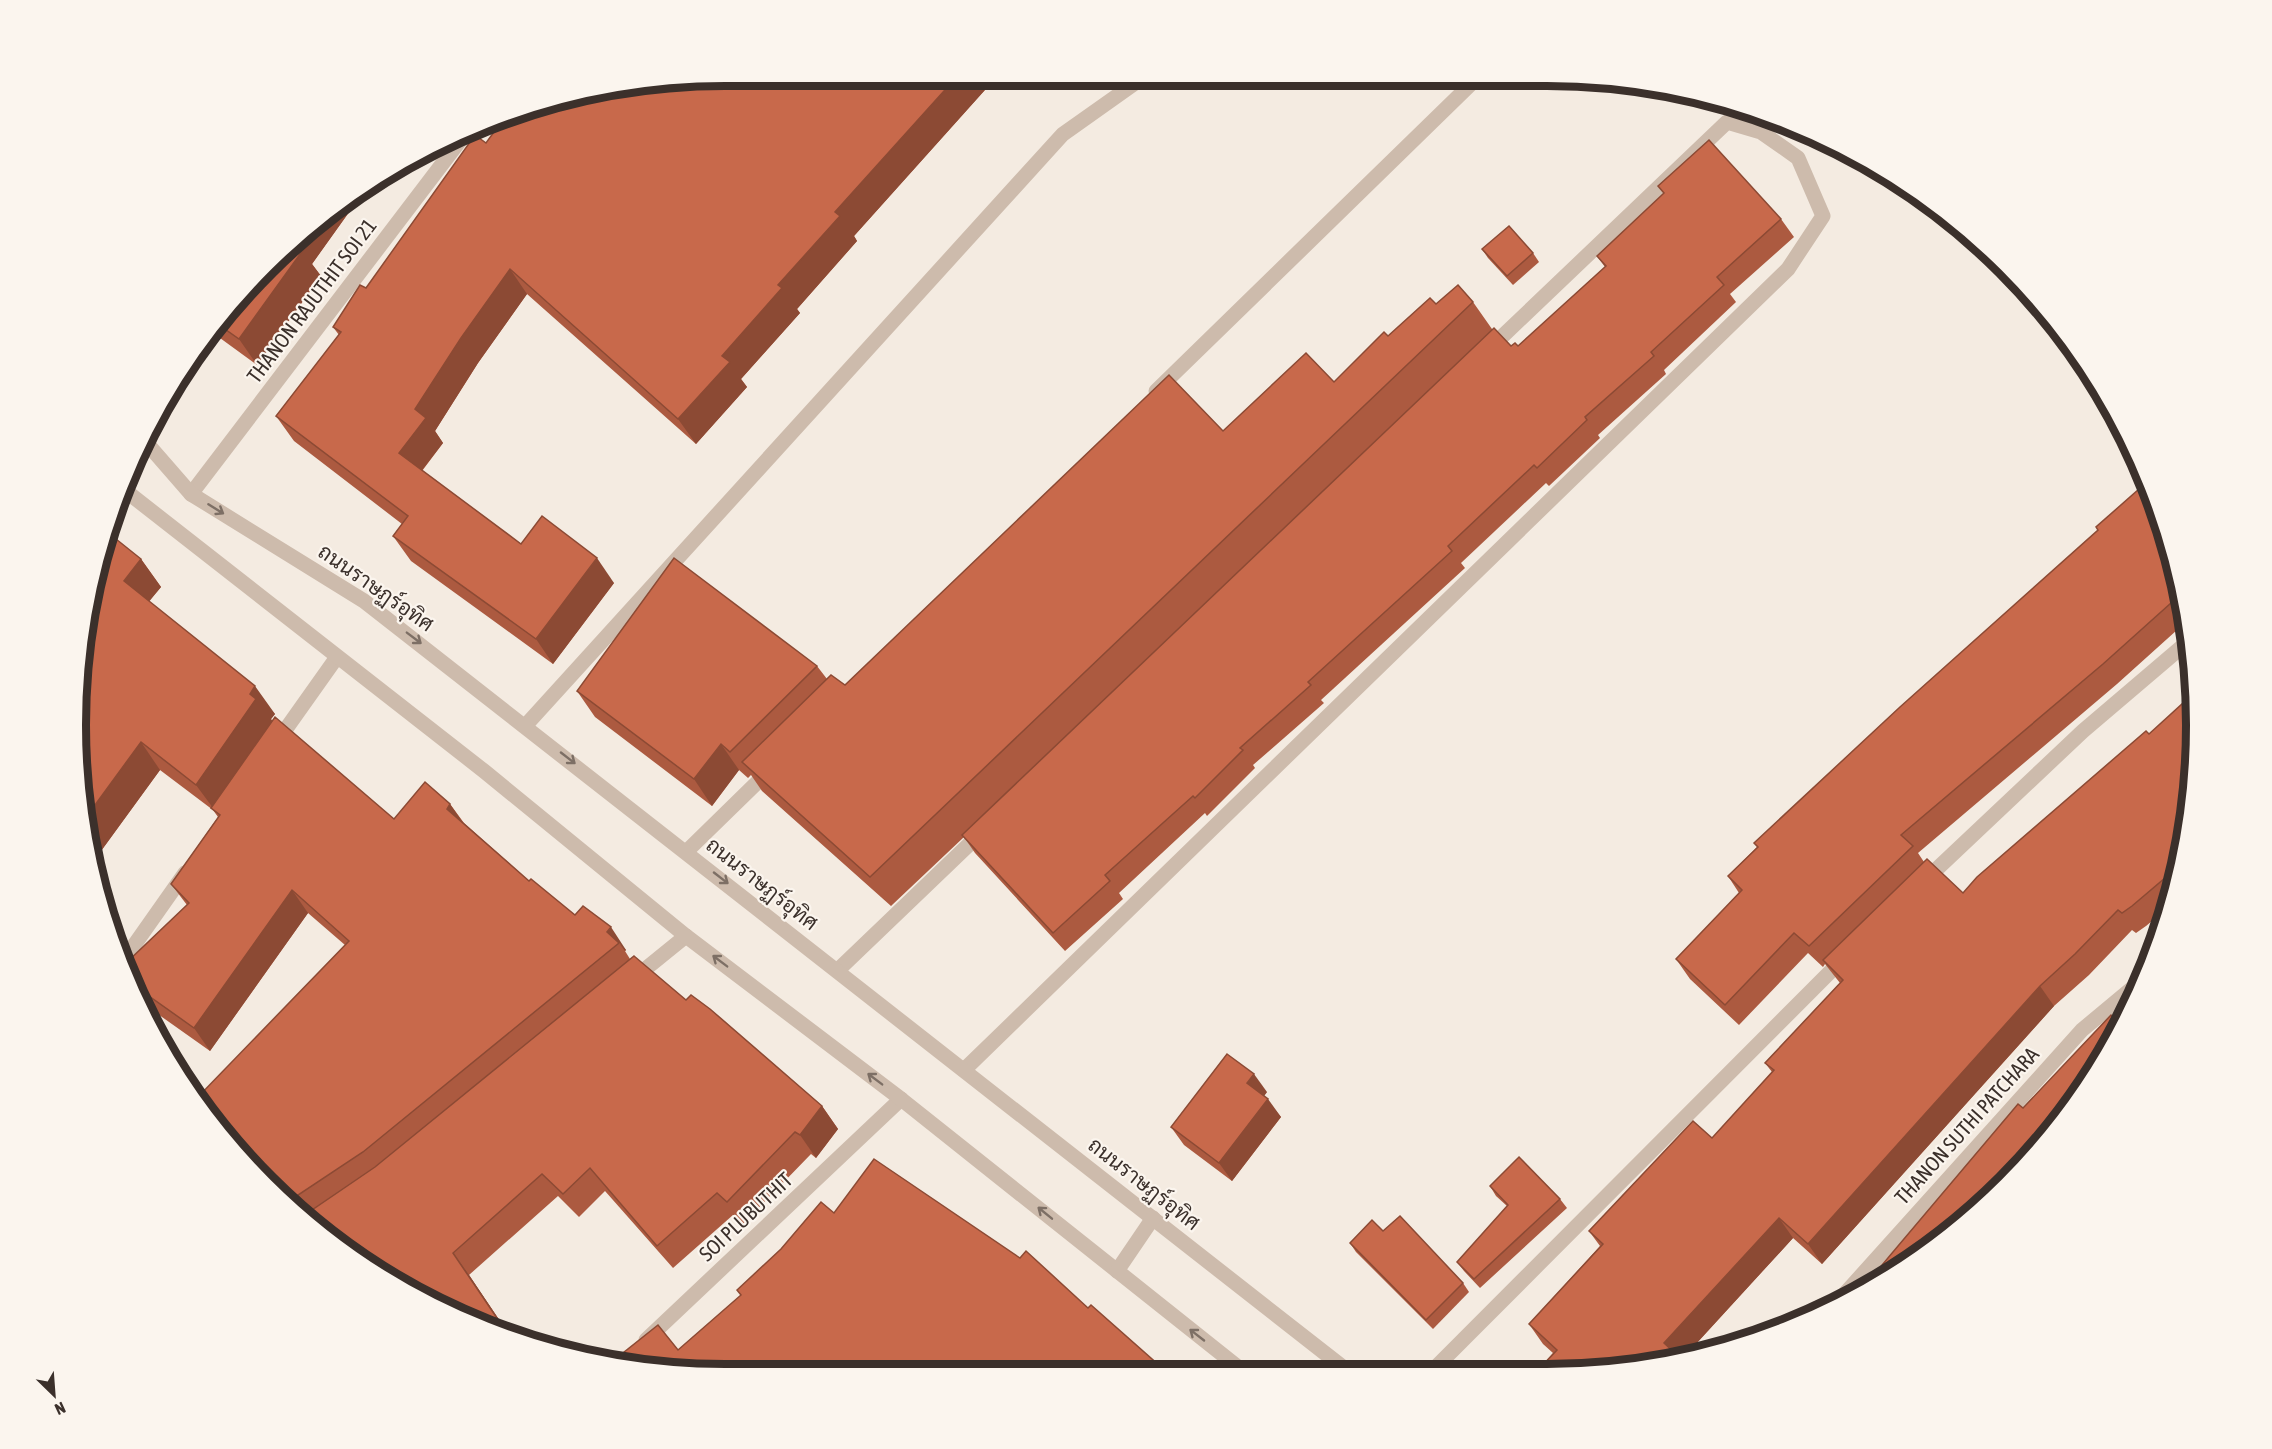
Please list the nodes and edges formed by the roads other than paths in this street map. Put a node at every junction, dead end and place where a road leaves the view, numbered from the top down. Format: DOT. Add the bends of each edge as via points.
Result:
graph roads {
  1 [pos="1131,86"];
  2 [pos="1469,86"];
  3 [pos="457,144"];
  4 [pos="1477,360"];
  5 [pos="1149,399"];
  6 [pos="149,446"];
  7 [pos="129,493"];
  8 [pos="191,494"];
  9 [pos="2182,647"];
  10 [pos="337,657"];
  11 [pos="526,725"];
  12 [pos="268,755"];
  13 [pos="781,759"];
  14 [pos="993,822"];
  15 [pos="687,851"];
  16 [pos="192,863"];
  17 [pos="1914,891"];
  18 [pos="686,936"];
  19 [pos="1855,947"];
  20 [pos="128,954"];
  21 [pos="838,970"];
  22 [pos="622,988"];
  23 [pos="2128,992"];
  24 [pos="964,1070"];
  25 [pos="901,1099"];
  26 [pos="1153,1218"];
  27 [pos="1117,1271"];
  28 [pos="1851,1286"];
  29 [pos="636,1349"];
  30 [pos="1234,1364"];
  31 [pos="1339,1364"];
  32 [pos="1439,1364"];
  1 -- 11 [label="street" via="1063,134"];
  2 -- 5 [label="street"];
  3 -- 8 [label="street, THANON RAJUTHIT SOI 21"];
  4 -- 24 [label="street" via="1727,122 1761,132 1798,158 1823,216 1788,269"];
  6 -- 8 [label="street, ถนนราษฏร์อุทิศ"];
  7 -- 10 [label="street"];
  8 -- 11 [label="street, ถนนราษฏร์อุทิศ, one-way" via="364,601"];
  9 -- 17 [label="street" via="2083,731"];
  10 -- 12 [label="street"];
  10 -- 18 [label="street"];
  11 -- 15 [label="street, ถนนราษฏร์อุทิศ, one-way"];
  13 -- 15 [label="street"];
  14 -- 21 [label="street"];
  15 -- 21 [label="street, ถนนราษฏร์อุทิศ, one-way"];
  16 -- 20 [label="street"];
  18 -- 22 [label="street"];
  25 -- 18 [label="street, one-way"];
  19 -- 32 [label="street"];
  21 -- 24 [label="street, ถนนราษฏร์อุทิศ"];
  23 -- 28 [label="street, THANON SUTHI PATCHARA" via="2082,1030"];
  24 -- 26 [label="street, ถนนราษฏร์อุทิศ"];
  27 -- 25 [label="street, one-way"];
  25 -- 29 [label="street, SOI PLUBUTHIT"];
  26 -- 27 [label="street"];
  26 -- 31 [label="street, ถนนราษฏร์อุทิศ"];
  30 -- 27 [label="street, one-way"];
}
